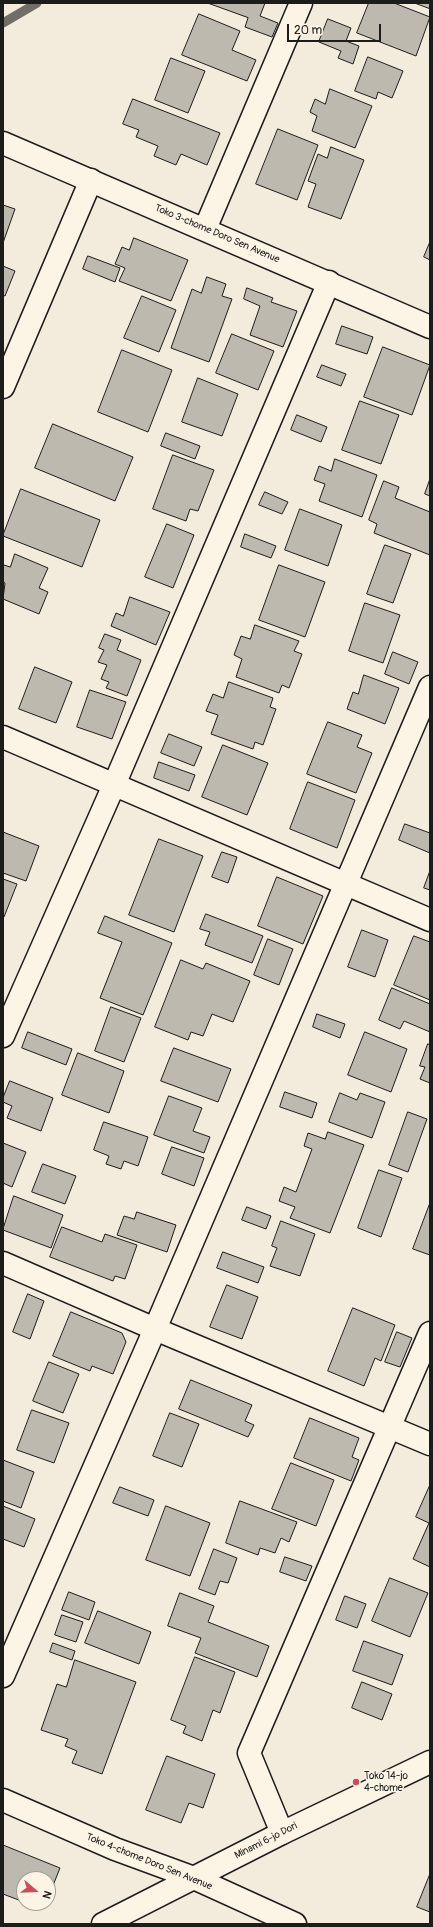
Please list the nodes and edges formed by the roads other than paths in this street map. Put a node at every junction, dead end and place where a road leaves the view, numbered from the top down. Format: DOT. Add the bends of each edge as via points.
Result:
graph roads {
  1 [pos="301,3"];
  2 [pos="3,144"];
  3 [pos="91,180"];
  4 [pos="205,229"];
  5 [pos="329,282"];
  6 [pos="430,327"];
  7 [pos="3,387"];
  8 [pos="430,687"];
  9 [pos="3,737"];
  10 [pos="114,785"];
  11 [pos="345,883"];
  12 [pos="430,920"];
  13 [pos="3,1036"];
  14 [pos="3,1263"];
  15 [pos="155,1329"];
  16 [pos="430,1333"];
  17 [pos="390,1427"];
  18 [pos="430,1444"];
  19 [pos="3,1676"];
  20 [pos="430,1762"];
  21 [pos="3,1800"];
  22 [pos="282,1833"];
  23 [pos="194,1878"];
  24 [pos="107,1923"];
  25 [pos="295,1924"];
  1 -- 4 [label="street"];
  2 -- 3 [label="street, Toko 3-chome Doro Sen Avenue"];
  3 -- 4 [label="street, Toko 3-chome Doro Sen Avenue"];
  3 -- 7 [label="street"];
  4 -- 5 [label="street, Toko 3-chome Doro Sen Avenue"];
  5 -- 6 [label="street, Toko 3-chome Doro Sen Avenue"];
  5 -- 10 [label="street"];
  8 -- 11 [label="street"];
  9 -- 10 [label="street"];
  10 -- 11 [label="street"];
  10 -- 13 [label="street"];
  11 -- 12 [label="street"];
  11 -- 15 [label="street"];
  14 -- 15 [label="street"];
  15 -- 17 [label="street"];
  15 -- 19 [label="street"];
  16 -- 17 [label="street"];
  17 -- 18 [label="street"];
  17 -- 22 [label="street" via="249,1753"];
  20 -- 22 [label="street, Minami 6-jo Dori"];
  21 -- 23 [label="street, Toko 4-chome Doro Sen Avenue" via="115,1849"];
  22 -- 23 [label="street, Minami 6-jo Dori"];
  23 -- 24 [label="street, Minami 6-jo Dori"];
  23 -- 25 [label="street, Toko 4-chome Doro Sen Avenue"];
}
